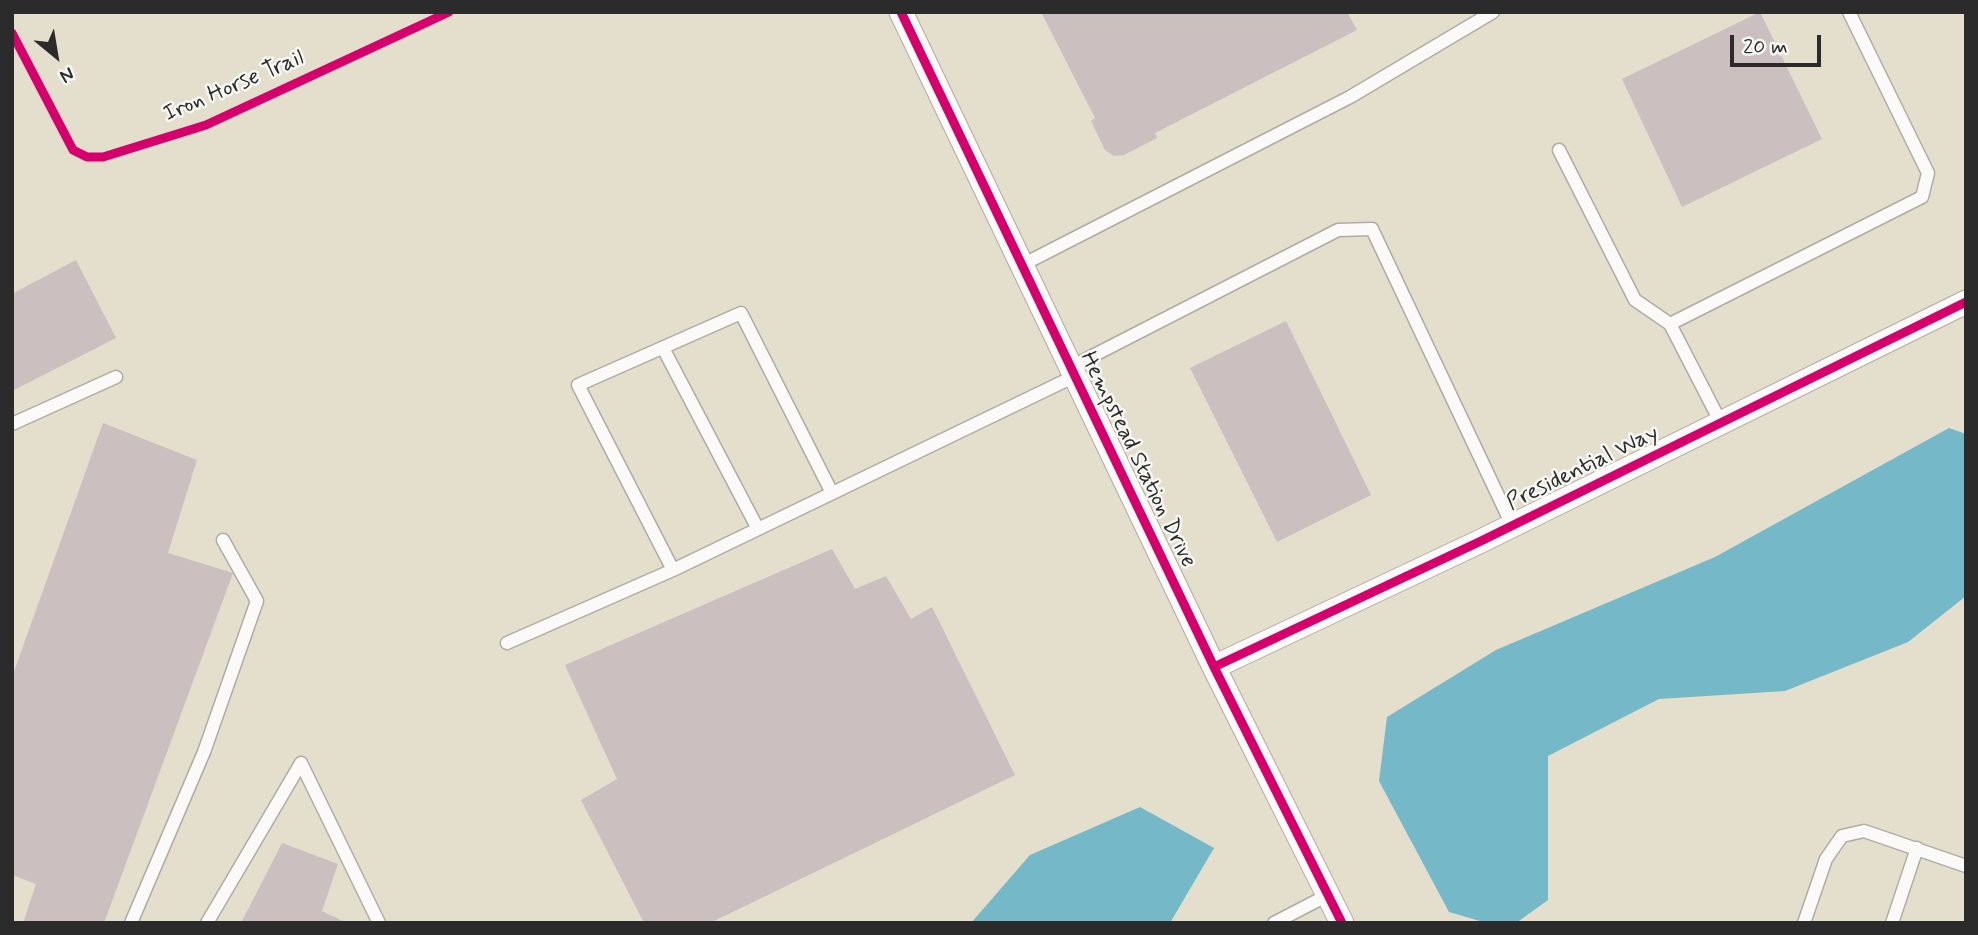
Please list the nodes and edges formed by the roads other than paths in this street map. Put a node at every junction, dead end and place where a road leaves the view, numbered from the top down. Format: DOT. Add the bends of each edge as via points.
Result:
graph roads {
  1 [pos="901,12"];
  2 [pos="1493,12"];
  3 [pos="1849,12"];
  4 [pos="1559,150"];
  5 [pos="1022,265"];
  6 [pos="1966,302"];
  7 [pos="1670,324"];
  8 [pos="663,348"];
  9 [pos="1073,372"];
  10 [pos="116,377"];
  11 [pos="1721,423"];
  12 [pos="12,424"];
  13 [pos="832,494"];
  14 [pos="1512,525"];
  15 [pos="758,529"];
  16 [pos="223,540"];
  17 [pos="673,570"];
  18 [pos="508,643"];
  19 [pos="1214,667"];
  20 [pos="1917,848"];
  21 [pos="1966,866"];
  22 [pos="1328,895"];
  23 [pos="131,923"];
  24 [pos="207,923"];
  25 [pos="379,923"];
  26 [pos="1274,923"];
  27 [pos="1342,923"];
  28 [pos="1804,923"];
  29 [pos="1892,923"];
  1 -- 5 [label="street, Hempstead Station Drive"];
  2 -- 5 [label="lane" via="1350,97"];
  3 -- 7 [label="lane" via="1928,173 1922,197"];
  4 -- 7 [label="lane" via="1635,300"];
  5 -- 9 [label="street, Hempstead Station Drive"];
  6 -- 11 [label="street, Presidential Way"];
  7 -- 11 [label="lane"];
  8 -- 13 [label="lane" via="741,313"];
  8 -- 15 [label="lane"];
  8 -- 17 [label="lane" via="578,385"];
  9 -- 13 [label="lane"];
  9 -- 14 [label="lane" via="1338,230 1372,229"];
  9 -- 19 [label="street, Hempstead Station Drive"];
  10 -- 12 [label="lane"];
  11 -- 14 [label="street, Presidential Way"];
  13 -- 15 [label="lane"];
  14 -- 19 [label="street, Presidential Way"];
  15 -- 17 [label="lane"];
  16 -- 23 [label="lane" via="257,601 204,752"];
  17 -- 18 [label="lane"];
  19 -- 22 [label="street, Hempstead Station Drive"];
  20 -- 21 [label="lane"];
  20 -- 28 [label="lane" via="1864,831 1842,836 1826,859"];
  20 -- 29 [label="lane"];
  22 -- 26 [label="lane"];
  22 -- 27 [label="street, Hempstead Station Drive"];
  24 -- 25 [label="lane" via="301,763"];
}
